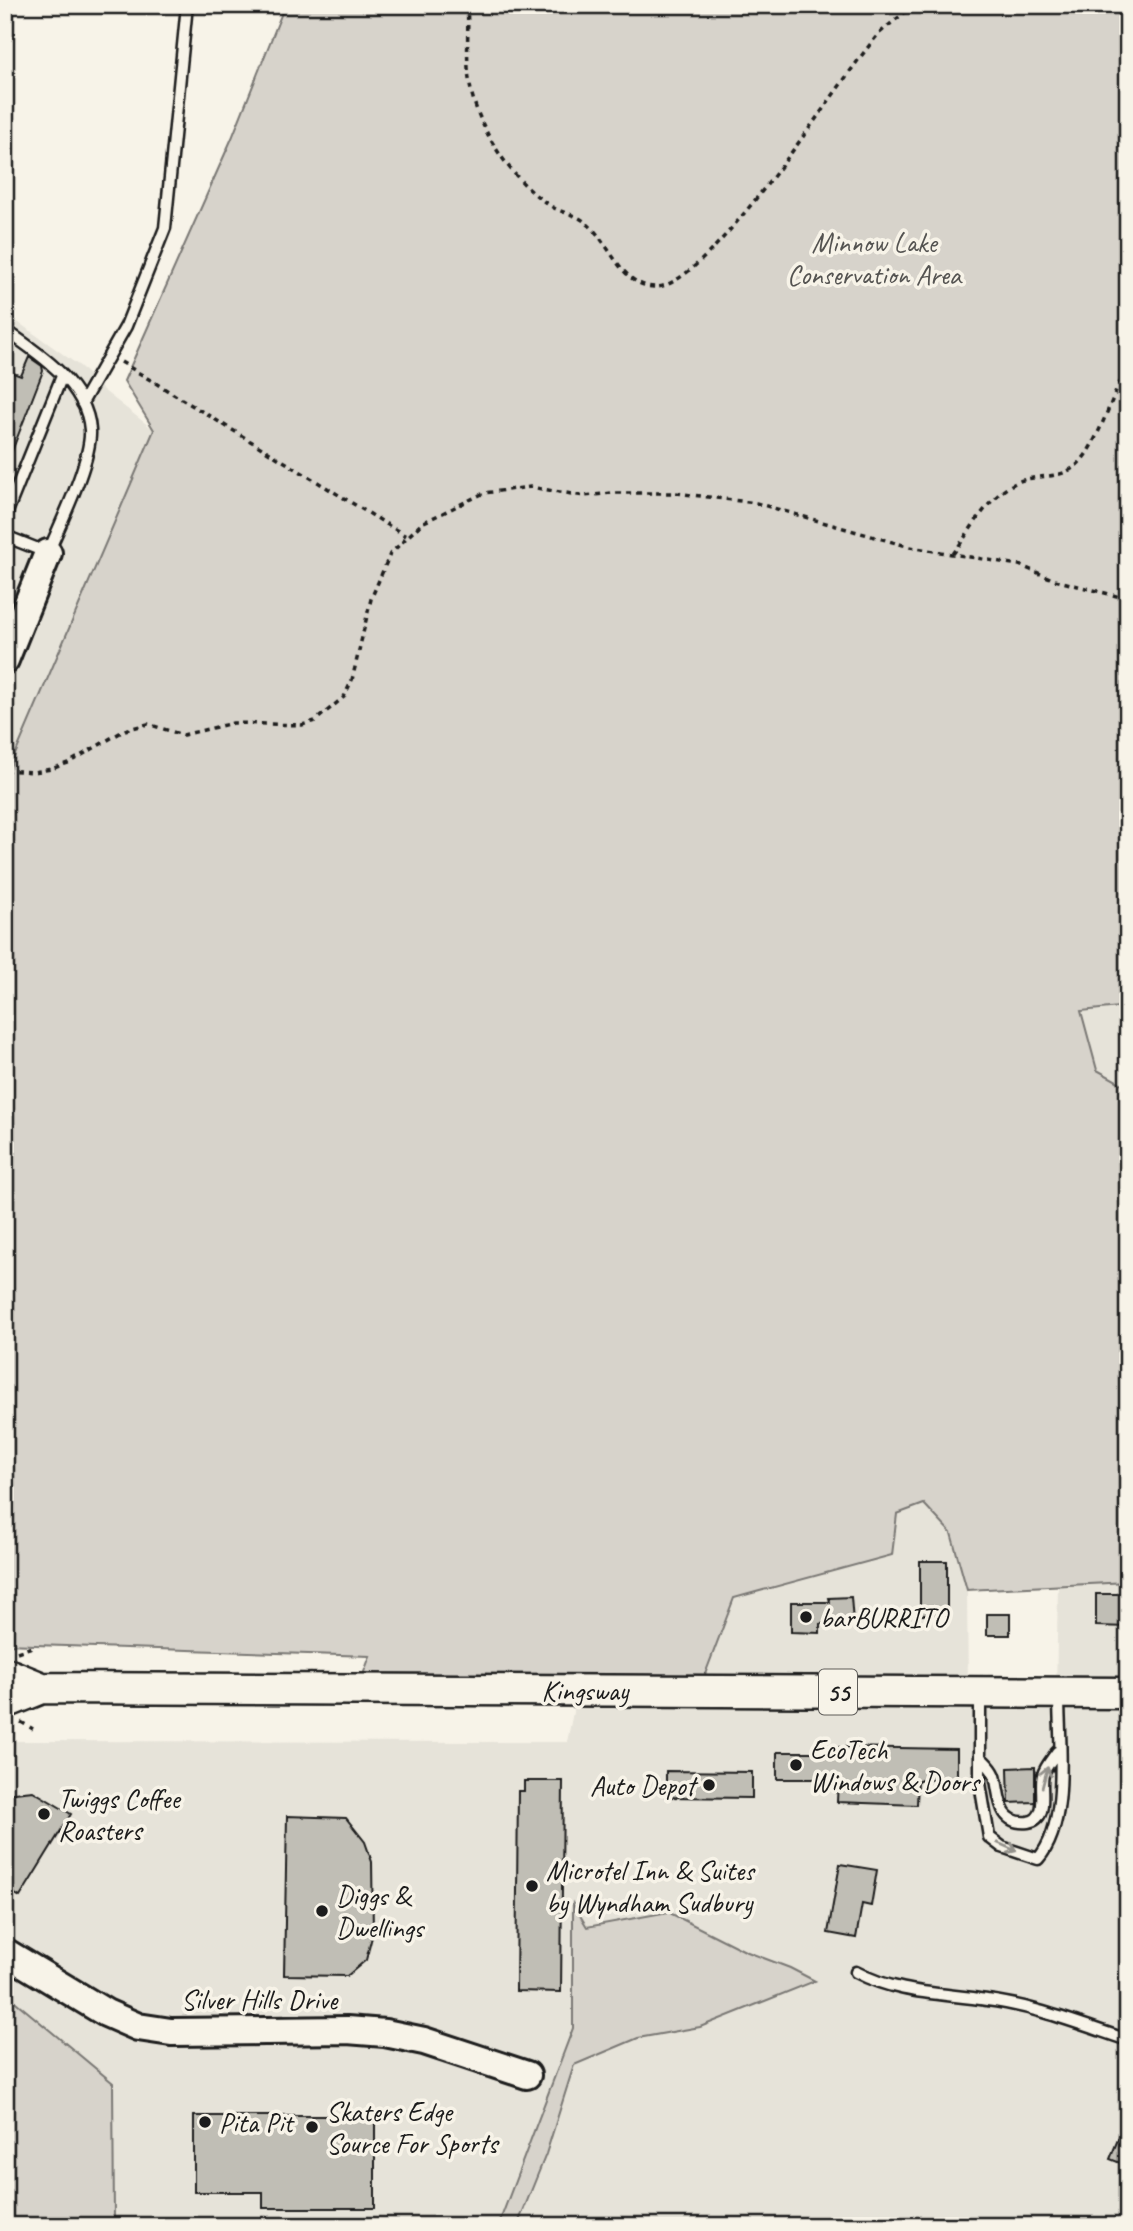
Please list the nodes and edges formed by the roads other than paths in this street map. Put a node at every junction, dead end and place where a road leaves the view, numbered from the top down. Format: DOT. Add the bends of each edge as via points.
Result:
graph roads {
  1 [pos="187,5"];
  2 [pos="5,330"];
  3 [pos="62,376"];
  4 [pos="82,403"];
  5 [pos="5,517"];
  6 [pos="5,536"];
  7 [pos="48,554"];
  8 [pos="5,660"];
  9 [pos="10,1662"];
  10 [pos="42,1688"];
  11 [pos="980,1692"];
  12 [pos="1059,1693"];
  13 [pos="1128,1693"];
  14 [pos="10,1713"];
  15 [pos="1059,1749"];
  16 [pos="981,1758"];
  17 [pos="5,1952"];
  18 [pos="856,1972"];
  19 [pos="1128,2040"];
  20 [pos="527,2075"];
  1 -- 4 [label="lane" via="165,228 126,326"];
  2 -- 3 [label="lane" via="44,356"];
  3 -- 4 [label="lane"];
  3 -- 5 [label="lane"];
  4 -- 7 [label="lane" via="91,433 82,469"];
  6 -- 7 [label="lane"];
  7 -- 8 [label="street"];
  9 -- 10 [label="main road, Kingsway / 55"];
  10 -- 11 [label="main road, Kingsway / 55"];
  10 -- 14 [label="main road, Kingsway / 55"];
  11 -- 12 [label="main road, Kingsway / 55"];
  11 -- 16 [label="lane"];
  12 -- 13 [label="main road, Kingsway / 55"];
  12 -- 15 [label="lane"];
  16 -- 15 [label="lane, one-way" via="996,1778 1000,1809 1026,1822 1041,1813 1043,1774"];
  16 -- 15 [label="lane, one-way" via="989,1838 1038,1859 1047,1849 1058,1811"];
  17 -- 20 [label="street, Silver Hills Drive" via="138,2027 171,2032 385,2033"];
  18 -- 19 [label="lane" via="920,1993 1015,2006"];
}
